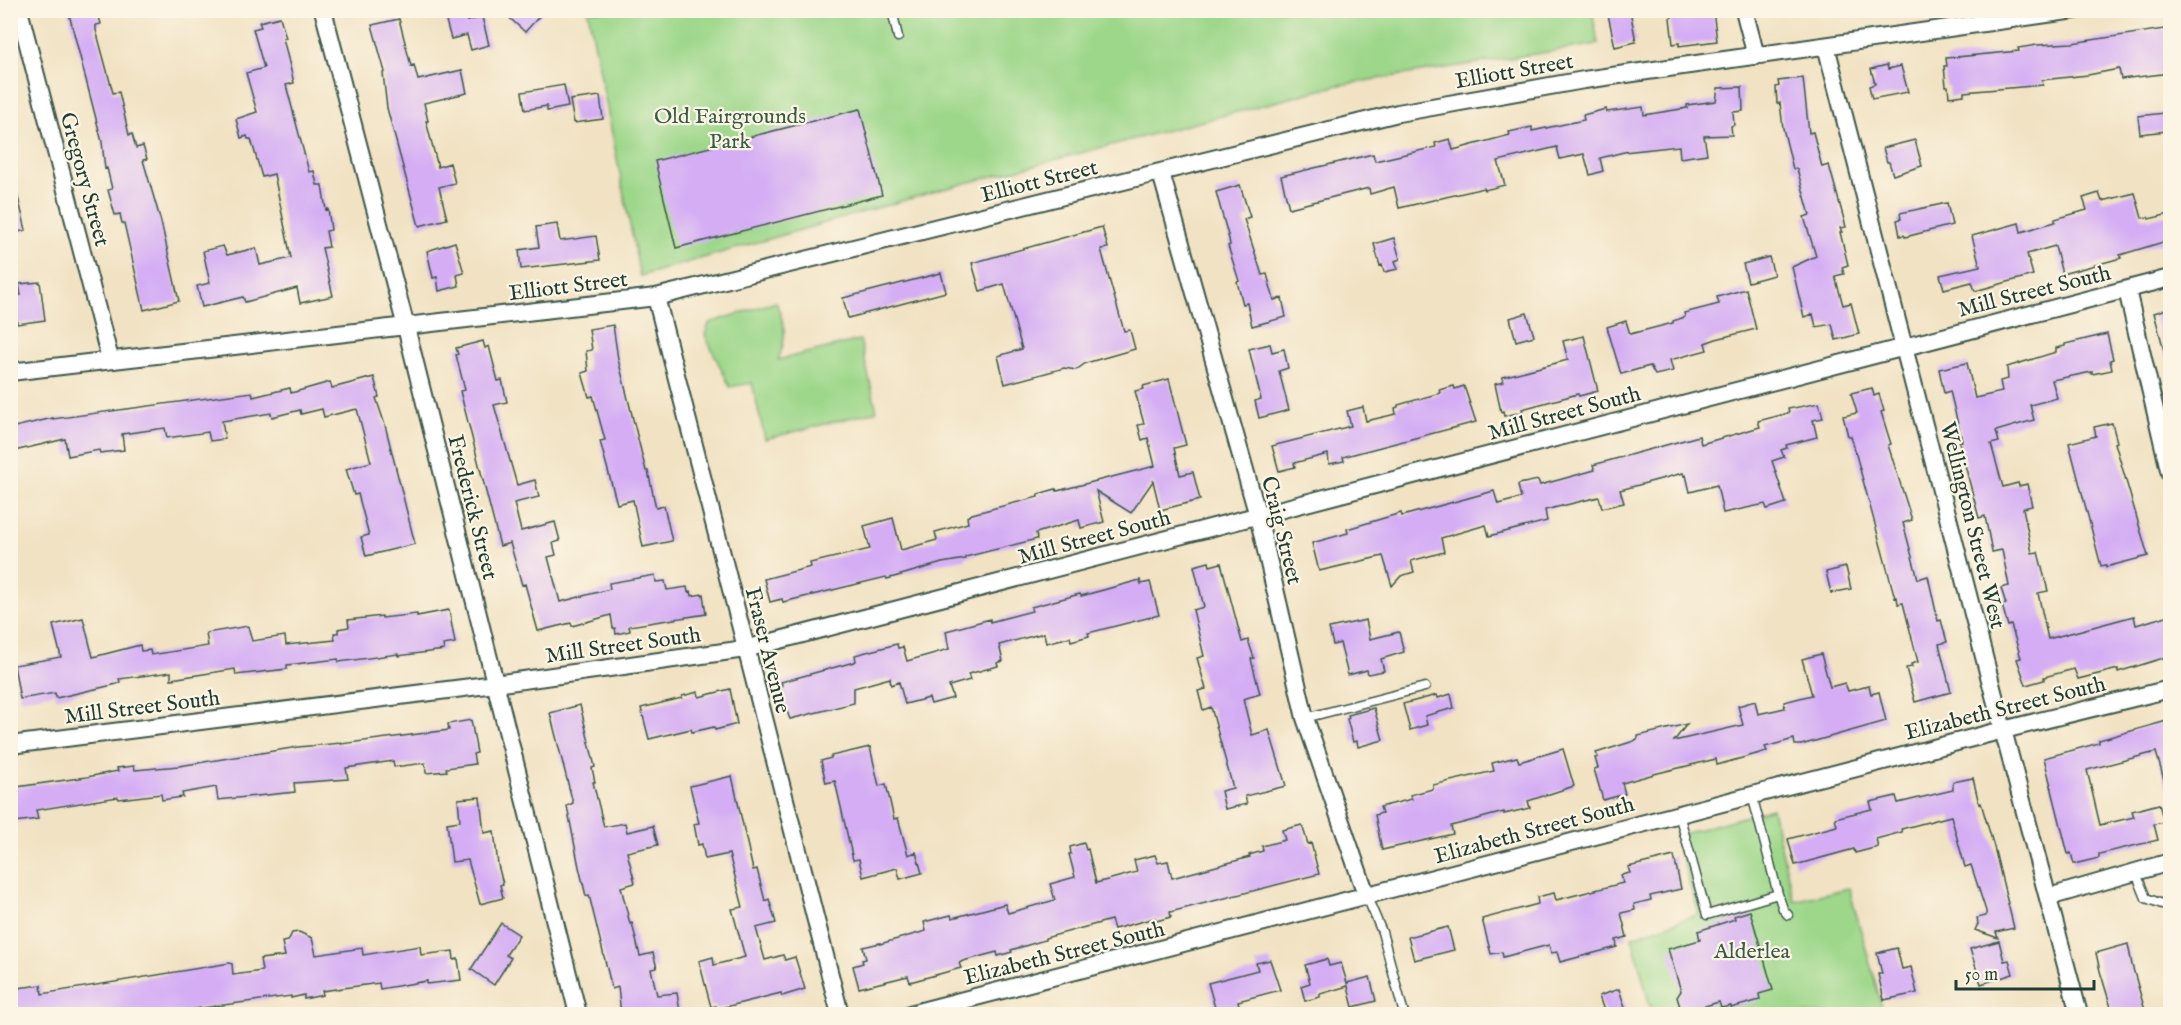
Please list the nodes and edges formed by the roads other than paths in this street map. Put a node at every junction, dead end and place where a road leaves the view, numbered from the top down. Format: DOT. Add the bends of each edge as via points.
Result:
graph roads {
  1 [pos="19,10"];
  2 [pos="323,10"];
  3 [pos="892,10"];
  4 [pos="1744,10"];
  5 [pos="2075,10"];
  6 [pos="2012,14"];
  7 [pos="898,36"];
  8 [pos="1826,46"];
  9 [pos="1756,56"];
  10 [pos="1161,173"];
  11 [pos="2170,278"];
  12 [pos="2127,290"];
  13 [pos="656,297"];
  14 [pos="406,327"];
  15 [pos="1905,346"];
  16 [pos="110,359"];
  17 [pos="10,372"];
  18 [pos="2170,474"];
  19 [pos="1258,516"];
  20 [pos="745,650"];
  21 [pos="495,684"];
  22 [pos="1425,687"];
  23 [pos="2170,689"];
  24 [pos="1305,718"];
  25 [pos="2003,730"];
  26 [pos="10,745"];
  27 [pos="1752,795"];
  28 [pos="1679,814"];
  29 [pos="2170,862"];
  30 [pos="2136,873"];
  31 [pos="1778,894"];
  32 [pos="1367,897"];
  33 [pos="2049,897"];
  34 [pos="2170,900"];
  35 [pos="1788,915"];
  36 [pos="578,1014"];
  37 [pos="840,1014"];
  38 [pos="910,1014"];
  39 [pos="1404,1014"];
  40 [pos="2079,1014"];
  1 -- 16 [label="street, Gregory Street"];
  2 -- 14 [label="street, Frederick Street"];
  3 -- 7 [label="lane"];
  4 -- 9 [label="street"];
  5 -- 6 [label="street, Elliott Street"];
  6 -- 8 [label="street, Elliott Street"];
  8 -- 9 [label="street, Elliott Street"];
  8 -- 15 [label="street, Wellington Street West"];
  9 -- 10 [label="street, Elliott Street" via="1584,80 1398,113"];
  10 -- 13 [label="street, Elliott Street"];
  10 -- 19 [label="street, Craig Street"];
  11 -- 12 [label="street, Mill Street South"];
  12 -- 15 [label="street, Mill Street South"];
  12 -- 18 [label="street"];
  13 -- 14 [label="street, Elliott Street"];
  13 -- 20 [label="street, Fraser Avenue"];
  14 -- 16 [label="street, Elliott Street"];
  14 -- 21 [label="street, Frederick Street"];
  15 -- 19 [label="street, Mill Street South"];
  15 -- 25 [label="street, Wellington Street West"];
  16 -- 17 [label="street, Elliott Street"];
  19 -- 20 [label="street, Mill Street South"];
  19 -- 24 [label="street, Craig Street"];
  20 -- 21 [label="street, Mill Street South"];
  20 -- 37 [label="street, Fraser Avenue"];
  21 -- 26 [label="street, Mill Street South"];
  21 -- 36 [label="street, Frederick Street"];
  22 -- 24 [label="lane"];
  23 -- 25 [label="street, Elizabeth Street South"];
  24 -- 32 [label="street, Craig Street"];
  25 -- 27 [label="street, Elizabeth Street South"];
  25 -- 33 [label="street, Wellington Street West"];
  27 -- 28 [label="street, Elizabeth Street South"];
  27 -- 31 [label="lane"];
  28 -- 31 [label="lane" via="1707,915"];
  28 -- 32 [label="street, Elizabeth Street South"];
  29 -- 30 [label="street"];
  30 -- 33 [label="street"];
  30 -- 34 [label="lane" via="2146,898 2162,904"];
  31 -- 35 [label="lane"];
  32 -- 38 [label="street, Elizabeth Street South"];
  32 -- 39 [label="lane" via="1382,932"];
  33 -- 40 [label="street, Wellington Street West"];
}
